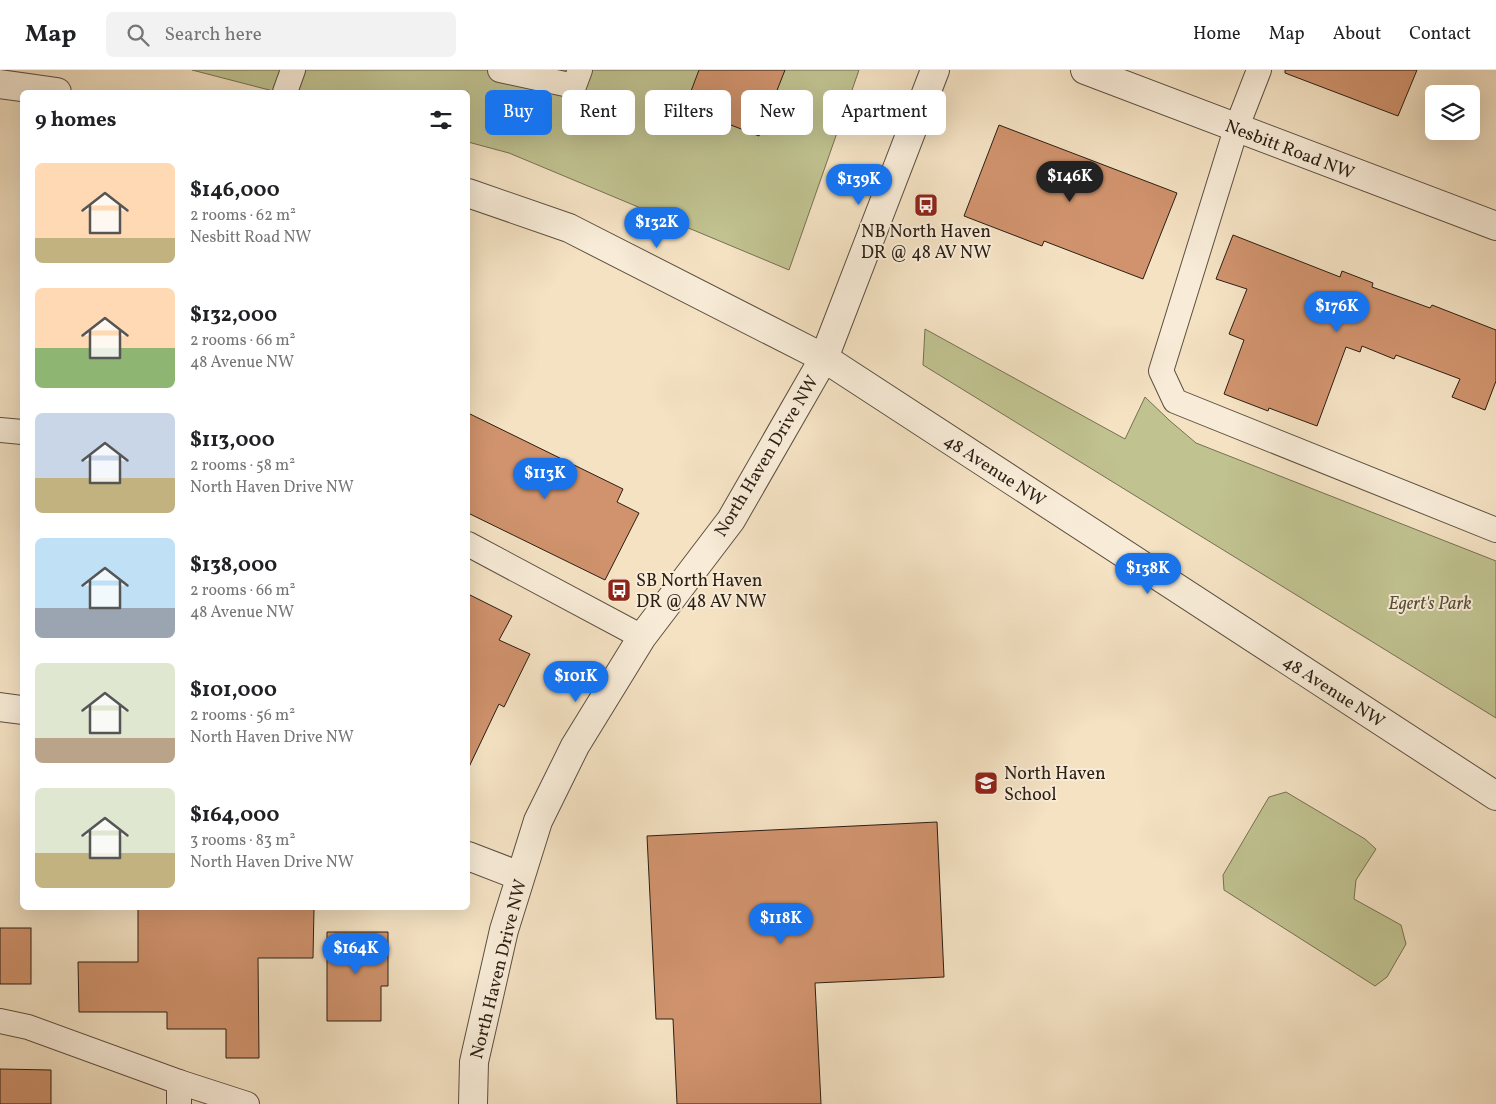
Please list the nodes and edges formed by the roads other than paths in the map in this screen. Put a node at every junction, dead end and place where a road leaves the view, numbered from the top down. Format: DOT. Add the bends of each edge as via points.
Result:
graph roads {
  1 [pos="293,70"];
  2 [pos="500,70"];
  3 [pos="580,70"];
  4 [pos="935,70"];
  5 [pos="1085,70"];
  6 [pos="1259,70"];
  7 [pos="0,84"];
  8 [pos="43,90"];
  9 [pos="286,90"];
  10 [pos="1236,129"];
  11 [pos="470,194"];
  12 [pos="1496,226"];
  13 [pos="824,358"];
  14 [pos="0,430"];
  15 [pos="20,432"];
  16 [pos="1496,530"];
  17 [pos="470,545"];
  18 [pos="642,637"];
  19 [pos="0,707"];
  20 [pos="20,710"];
  21 [pos="1496,796"];
  22 [pos="470,857"];
  23 [pos="520,876"];
  24 [pos="0,1020"];
  25 [pos="179,1093"];
  26 [pos="248,1104"];
  27 [pos="474,1104"];
  1 -- 9 [label="lane"];
  2 -- 3 [label="lane" via="574,86"];
  4 -- 13 [label="street, North Haven Drive NW"];
  5 -- 10 [label="street, Nesbitt Road NW"];
  6 -- 10 [label="lane"];
  7 -- 8 [label="street"];
  10 -- 12 [label="street, Nesbitt Road NW"];
  10 -- 16 [label="lane" via="1161,371 1175,401"];
  11 -- 13 [label="street, 48 Avenue NW" via="569,228"];
  13 -- 18 [label="street, North Haven Drive NW" via="731,520"];
  13 -- 21 [label="street, 48 Avenue NW"];
  14 -- 15 [label="lane"];
  17 -- 18 [label="lane"];
  18 -- 23 [label="street, North Haven Drive NW" via="575,746 538,821"];
  19 -- 20 [label="street"];
  22 -- 23 [label="street"];
  23 -- 27 [label="street, North Haven Drive NW" via="504,930 474,1062"];
  24 -- 25 [label="lane" via="28,1027"];
  25 -- 26 [label="lane"];
}
